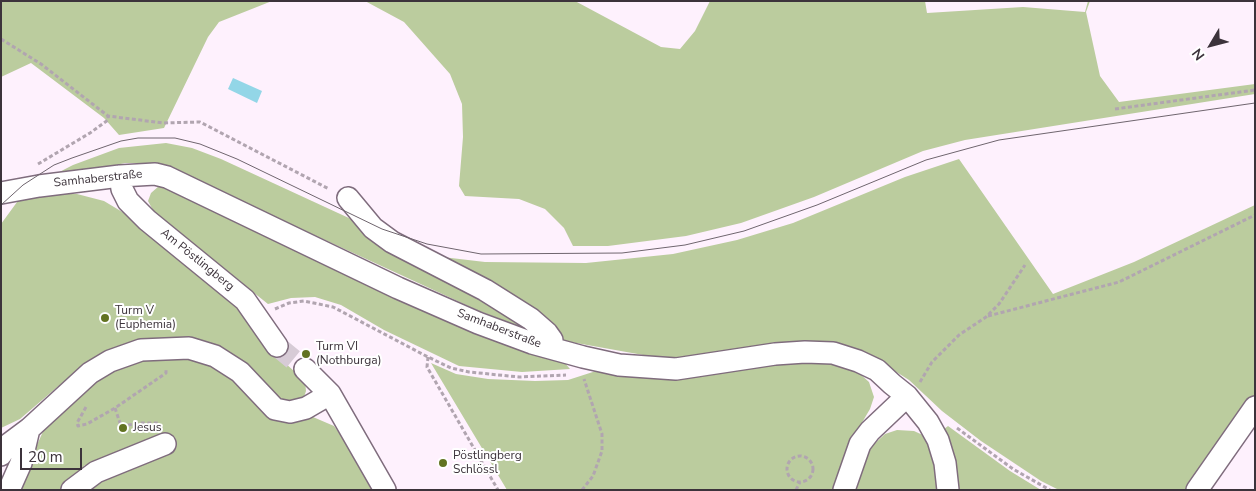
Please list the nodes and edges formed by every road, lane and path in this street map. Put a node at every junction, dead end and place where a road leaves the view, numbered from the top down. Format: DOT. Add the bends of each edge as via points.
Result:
graph roads {
  1 [pos="1,39"];
  2 [pos="1255,90"];
  3 [pos="1115,110"];
  4 [pos="108,116"];
  5 [pos="32,168"];
  6 [pos="120,176"];
  7 [pos="1,193"];
  8 [pos="348,198"];
  9 [pos="1255,215"];
  10 [pos="1024,265"];
  11 [pos="986,317"];
  12 [pos="259,318"];
  13 [pos="277,346"];
  14 [pos="551,348"];
  15 [pos="428,357"];
  16 [pos="167,364"];
  17 [pos="582,365"];
  18 [pos="305,369"];
  19 [pos="330,394"];
  20 [pos="907,396"];
  21 [pos="1255,407"];
  22 [pos="115,408"];
  23 [pos="78,418"];
  24 [pos="950,422"];
  25 [pos="30,429"];
  26 [pos="163,434"];
  27 [pos="1,455"];
  28 [pos="800,482"];
  29 [pos="9,490"];
  30 [pos="72,490"];
  31 [pos="385,490"];
  32 [pos="498,490"];
  33 [pos="582,490"];
  34 [pos="796,490"];
  35 [pos="844,490"];
  36 [pos="948,490"];
  37 [pos="1050,490"];
  38 [pos="1197,490"];
  1 -- 4 [label="path" via="41,64"];
  2 -- 3 [label="path"];
  4 -- 5 [label="path" via="108,120 90,133"];
  4 -- 8 [label="path" via="163,123 200,122"];
  6 -- 7 [label="street, Samhaberstraße"];
  6 -- 12 [label="street, Am Pöstlingberg" via="128,201 147,220 227,283"];
  6 -- 14 [label="street, Samhaberstraße" via="155,174 167,177 398,288 509,335"];
  8 -- 14 [label="street" via="373,228 392,242 485,290 531,319 552,340"];
  9 -- 11 [label="path" via="1119,282"];
  10 -- 11 [label="path"];
  11 -- 20 [label="path" via="959,335 932,362"];
  12 -- 13 [label="street, Am Pöstlingberg"];
  12 -- 15 [label="path" via="289,303 319,303"];
  14 -- 17 [label="street, Samhaberstraße"];
  15 -- 17 [label="path" via="451,368 489,375 553,377"];
  15 -- 32 [label="path" via="426,365"];
  16 -- 22 [label="path" via="166,373"];
  17 -- 20 [label="street, Samhaberstraße" via="676,369 775,354 833,353 877,370"];
  17 -- 33 [label="path" via="602,434 602,451 593,476"];
  18 -- 19 [label="street"];
  19 -- 25 [label="street" via="306,408 290,412 275,409 240,372 215,356 189,348 141,350 110,361 90,373"];
  19 -- 31 [label="street"];
  20 -- 35 [label="street" via="860,444"];
  20 -- 36 [label="street, Samhaberstraße" via="938,440"];
  21 -- 38 [label="street"];
  22 -- 23 [label="path" via="82,426 77,424"];
  22 -- 26 [label="path" via="121,426 141,423"];
  24 -- 37 [label="path" via="1013,469"];
  25 -- 27 [label="street" via="6,446"];
  25 -- 29 [label="street" via="21,463"];
  26 -- 30 [label="street" via="96,472"];
  28 -- 28 [label="path" via="810,478 814,470 809,458 800,456 793,458 787,469 790,477"];
  28 -- 34 [label="path"];
}
